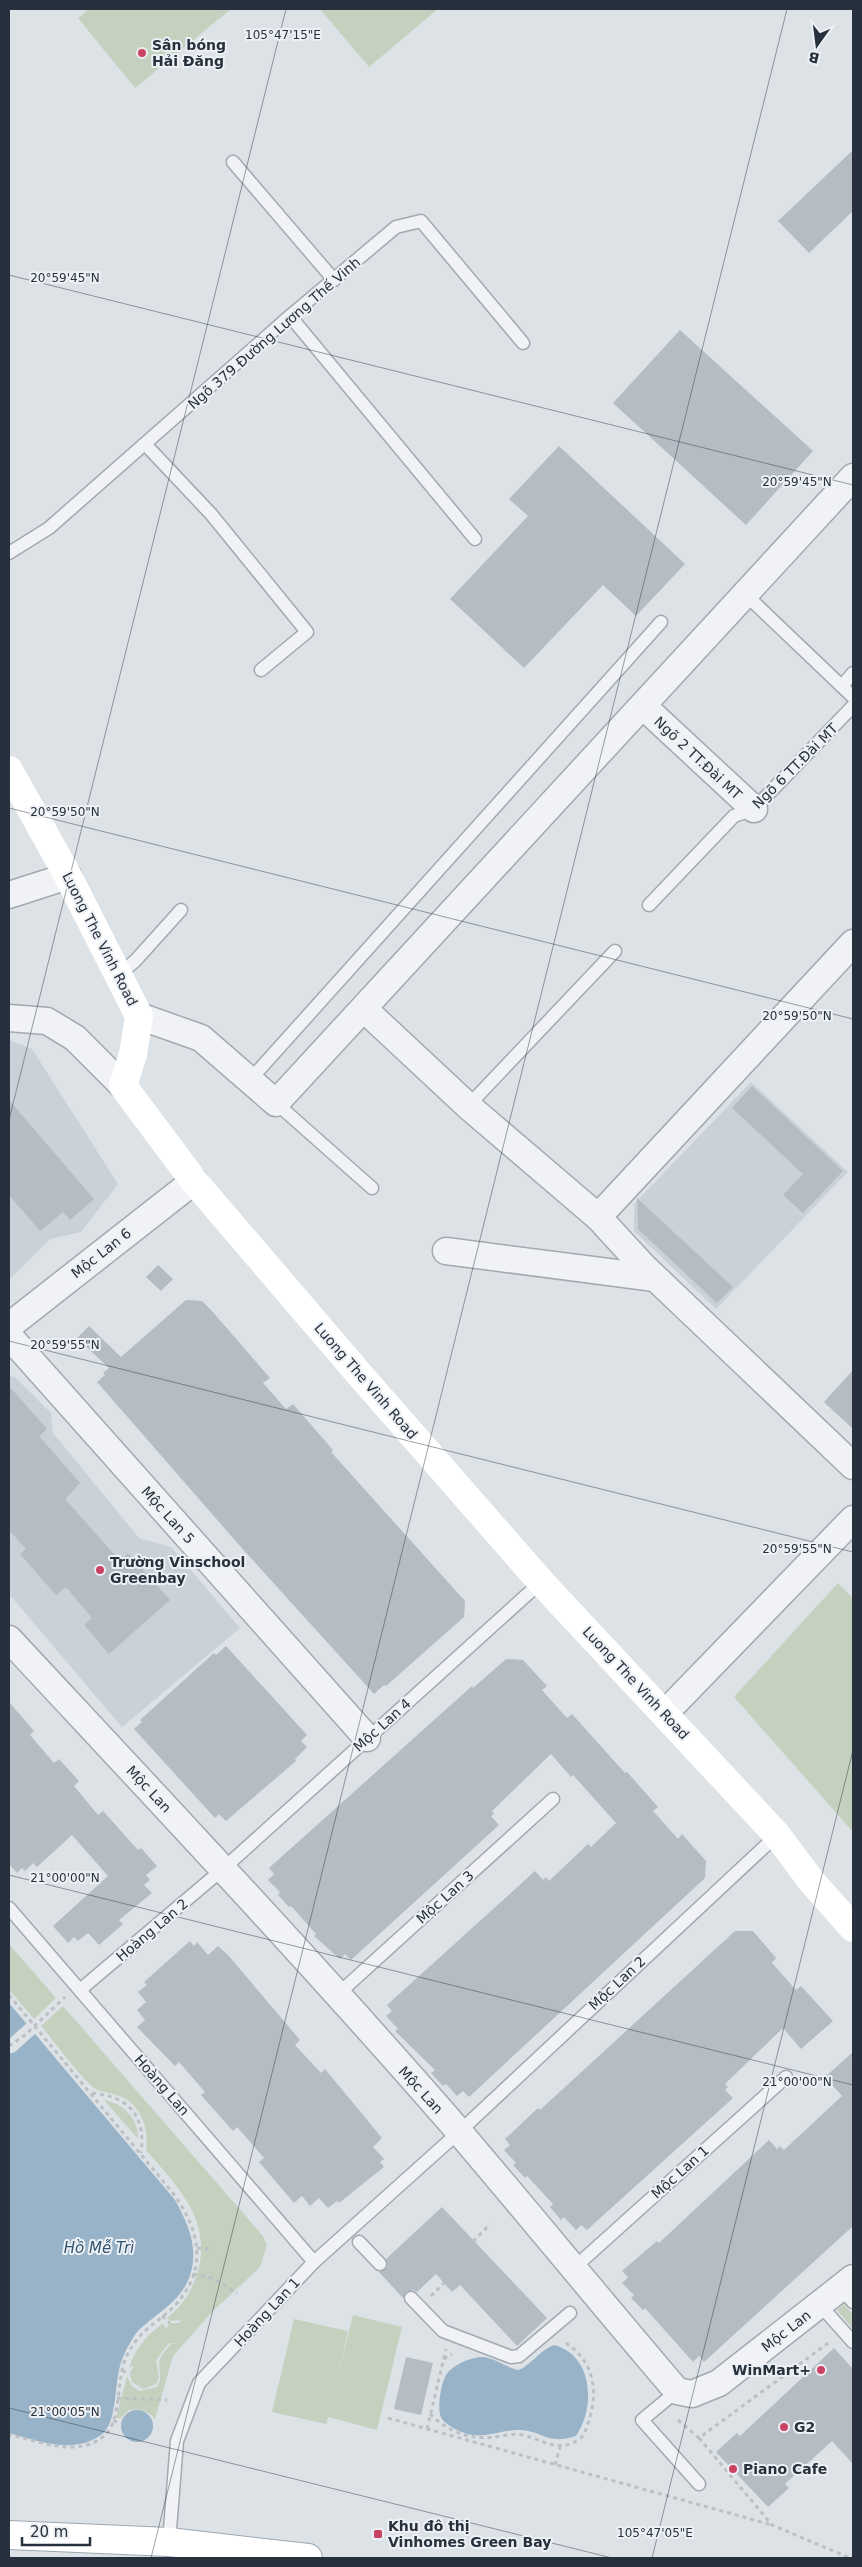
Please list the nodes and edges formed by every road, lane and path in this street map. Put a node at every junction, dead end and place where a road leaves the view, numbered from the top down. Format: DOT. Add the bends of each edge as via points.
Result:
graph roads {
  1 [pos="233,162"];
  2 [pos="334,280"];
  3 [pos="290,316"];
  4 [pos="523,343"];
  5 [pos="145,444"];
  6 [pos="853,477"];
  7 [pos="475,539"];
  8 [pos="9,553"];
  9 [pos="745,594"];
  10 [pos="661,622"];
  11 [pos="261,670"];
  12 [pos="853,673"];
  13 [pos="842,686"];
  14 [pos="853,697"];
  15 [pos="642,706"];
  16 [pos="853,706"];
  17 [pos="9,770"];
  18 [pos="754,810"];
  19 [pos="68,876"];
  20 [pos="9,895"];
  21 [pos="649,905"];
  22 [pos="181,910"];
  23 [pos="853,943"];
  24 [pos="615,951"];
  25 [pos="118,974"];
  26 [pos="364,1008"];
  27 [pos="139,1016"];
  28 [pos="9,1018"];
  29 [pos="250,1080"];
  30 [pos="123,1086"];
  31 [pos="276,1103"];
  32 [pos="468,1106"];
  33 [pos="194,1181"];
  34 [pos="372,1188"];
  35 [pos="598,1217"];
  36 [pos="446,1251"];
  37 [pos="655,1278"];
  38 [pos="9,1326"];
  39 [pos="9,1336"];
  40 [pos="853,1466"];
  41 [pos="853,1519"];
  42 [pos="542,1582"];
  43 [pos="9,1639"];
  44 [pos="665,1714"];
  45 [pos="367,1738"];
  46 [pos="553,1799"];
  47 [pos="777,1835"];
  48 [pos="224,1869"];
  49 [pos="9,1908"];
  50 [pos="853,1928"];
  51 [pos="80,1990"];
  52 [pos="9,1995"];
  53 [pos="337,1995"];
  54 [pos="65,1997"];
  55 [pos="33,2026"];
  56 [pos="9,2046"];
  57 [pos="786,2077"];
  58 [pos="91,2093"];
  59 [pos="459,2132"];
  60 [pos="141,2153"];
  61 [pos="490,2224"];
  62 [pos="359,2242"];
  63 [pos="197,2248"];
  64 [pos="210,2249"];
  65 [pos="462,2253"];
  66 [pos="314,2262"];
  67 [pos="380,2264"];
  68 [pos="575,2267"];
  69 [pos="193,2274"];
  70 [pos="849,2289"];
  71 [pos="237,2293"];
  72 [pos="411,2298"];
  73 [pos="820,2305"];
  74 [pos="570,2313"];
  75 [pos="162,2316"];
  76 [pos="170,2324"];
  77 [pos="836,2337"];
  78 [pos="556,2340"];
  79 [pos="853,2342"];
  80 [pos="447,2344"];
  81 [pos="458,2351"];
  82 [pos="444,2359"];
  83 [pos="122,2371"];
  84 [pos="130,2372"];
  85 [pos="677,2391"];
  86 [pos="117,2398"];
  87 [pos="167,2400"];
  88 [pos="430,2414"];
  89 [pos="388,2418"];
  90 [pos="678,2420"];
  91 [pos="113,2421"];
  92 [pos="122,2422"];
  93 [pos="427,2429"];
  94 [pos="9,2436"];
  95 [pos="699,2438"];
  96 [pos="560,2447"];
  97 [pos="555,2465"];
  98 [pos="699,2484"];
  99 [pos="772,2525"];
  100 [pos="9,2535"];
  101 [pos="169,2542"];
  102 [pos="308,2558"];
  103 [pos="850,2558"];
  1 -- 2 [label="lane"];
  2 -- 3 [label="lane, Ngõ 379 Đường Lương Thế Vinh"];
  2 -- 4 [label="lane, Ngõ 379 Đường Lương Thế Vinh" via="396,227 421,221"];
  3 -- 5 [label="lane, Ngõ 379 Đường Lương Thế Vinh"];
  3 -- 7 [label="lane"];
  5 -- 8 [label="lane, Ngõ 379 Đường Lương Thế Vinh" via="49,528"];
  5 -- 11 [label="lane" via="211,514 307,632"];
  6 -- 9 [label="street"];
  9 -- 13 [label="lane"];
  9 -- 15 [label="street"];
  10 -- 29 [label="lane"];
  12 -- 13 [label="lane"];
  13 -- 14 [label="lane"];
  15 -- 18 [label="street, Ngõ 2 TT.Đài MT"];
  15 -- 26 [label="street"];
  16 -- 18 [label="lane, Ngõ 6 TT.Đài MT"];
  17 -- 19 [label="street, Luong The Vinh Road"];
  18 -- 21 [label="lane, Ngõ 6 TT.Đài MT" via="734,816"];
  19 -- 20 [label="street"];
  19 -- 25 [label="street, Luong The Vinh Road"];
  22 -- 25 [label="lane" via="135,961"];
  23 -- 35 [label="street"];
  24 -- 32 [label="lane"];
  25 -- 27 [label="street, Luong The Vinh Road"];
  26 -- 31 [label="street"];
  26 -- 32 [label="street"];
  27 -- 29 [label="street" via="202,1038"];
  27 -- 30 [label="street, Luong The Vinh Road" via="133,1054"];
  28 -- 30 [label="street" via="47,1020 75,1038"];
  29 -- 31 [label="street"];
  30 -- 33 [label="street, Luong The Vinh Road"];
  31 -- 34 [label="lane"];
  32 -- 35 [label="street"];
  33 -- 38 [label="street, Mộc Lan 6"];
  33 -- 42 [label="street, Luong The Vinh Road"];
  35 -- 37 [label="street"];
  36 -- 37 [label="street"];
  37 -- 40 [label="street"];
  39 -- 45 [label="street, Mộc Lan 5"];
  41 -- 44 [label="street"];
  42 -- 44 [label="street, Luong The Vinh Road"];
  42 -- 45 [label="lane, Mộc Lan 4"];
  43 -- 48 [label="street, Mộc Lan"];
  44 -- 47 [label="street, Luong The Vinh Road"];
  45 -- 48 [label="lane, Mộc Lan 4"];
  46 -- 53 [label="lane, Mộc Lan 3"];
  47 -- 50 [label="street, Luong The Vinh Road" via="812,1882"];
  47 -- 59 [label="lane, Mộc Lan 2"];
  48 -- 51 [label="lane, Hoàng Lan 2"];
  48 -- 53 [label="street, Mộc Lan"];
  49 -- 51 [label="lane, Hoàng Lan"];
  51 -- 66 [label="lane, Hoàng Lan"];
  52 -- 55 [label="path"];
  53 -- 59 [label="street, Mộc Lan"];
  54 -- 55 [label="path"];
  55 -- 56 [label="path"];
  55 -- 58 [label="path"];
  57 -- 68 [label="lane, Mộc Lan 1"];
  58 -- 60 [label="path"];
  58 -- 60 [label="path" via="118,2099 131,2109 144,2134"];
  59 -- 66 [label="lane, Hoàng Lan 1"];
  59 -- 68 [label="street, Mộc Lan"];
  60 -- 63 [label="path" via="190,2217"];
  61 -- 65 [label="path"];
  62 -- 67 [label="lane"];
  63 -- 64 [label="path"];
  63 -- 69 [label="path"];
  66 -- 101 [label="lane, Hoàng Lan 1" via="199,2383 177,2442"];
  68 -- 85 [label="street, Mộc Lan"];
  69 -- 71 [label="path" via="213,2278"];
  69 -- 75 [label="path" via="178,2303"];
  70 -- 73 [label="street, Mộc Lan"];
  72 -- 74 [label="lane" via="442,2331 511,2357 519,2356"];
  73 -- 79 [label="lane"];
  73 -- 85 [label="street, Mộc Lan" via="719,2383 692,2394"];
  75 -- 76 [label="path"];
  75 -- 83 [label="path" via="143,2330"];
  77 -- 95 [label="path"];
  78 -- 96 [label="path" via="578,2350 588,2366 595,2397 584,2434"];
  80 -- 82 [label="path"];
  81 -- 82 [label="path"];
  82 -- 88 [label="path"];
  83 -- 84 [label="path"];
  83 -- 86 [label="path"];
  85 -- 98 [label="lane" via="642,2420"];
  86 -- 87 [label="path"];
  86 -- 91 [label="path"];
  88 -- 93 [label="path"];
  88 -- 96 [label="path" via="443,2426 464,2436 481,2439 522,2435"];
  89 -- 93 [label="path"];
  90 -- 95 [label="path"];
  91 -- 92 [label="path"];
  91 -- 94 [label="path" via="104,2436 74,2448"];
  93 -- 97 [label="path"];
  95 -- 99 [label="path"];
  96 -- 97 [label="path"];
  97 -- 99 [label="path"];
  99 -- 103 [label="path"];
  100 -- 101 [label="street"];
  101 -- 102 [label="street"];
}
